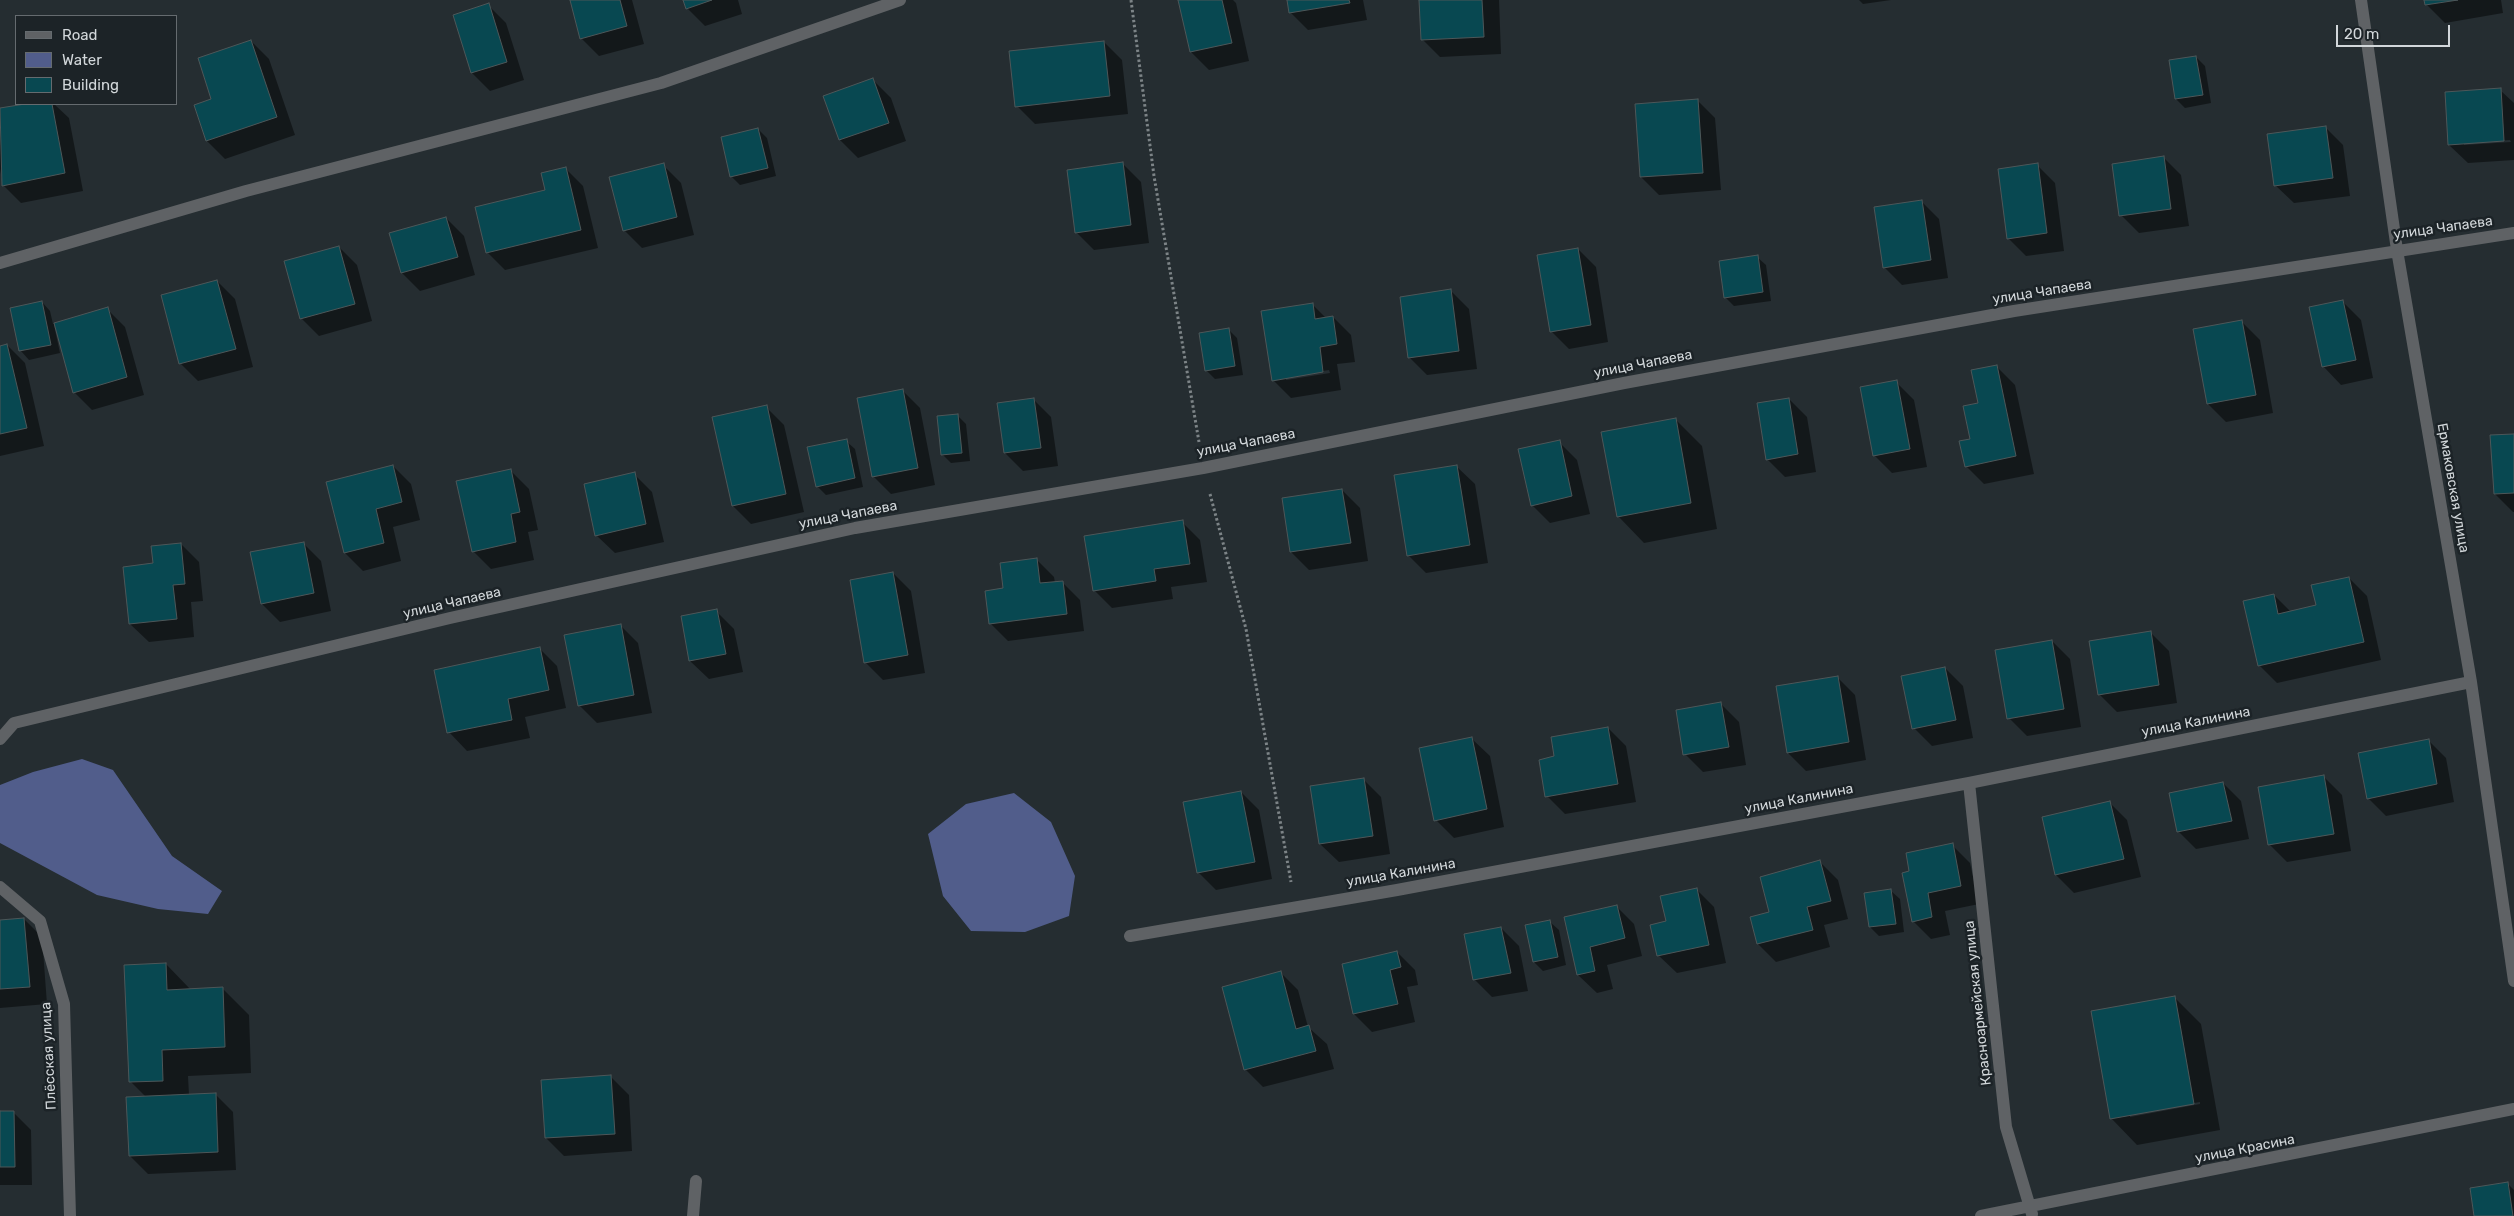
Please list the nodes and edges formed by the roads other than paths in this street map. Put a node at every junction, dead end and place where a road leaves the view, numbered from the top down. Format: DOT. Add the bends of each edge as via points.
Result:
graph roads {
  1 [pos="900,0"];
  2 [pos="2362,0"];
  3 [pos="2514,233"];
  4 [pos="2397,250"];
  5 [pos="0,263"];
  6 [pos="2471,682"];
  7 [pos="0,739"];
  8 [pos="1969,783"];
  9 [pos="0,887"];
  10 [pos="1130,936"];
  11 [pos="2514,981"];
  12 [pos="2514,1109"];
  13 [pos="696,1181"];
  14 [pos="2032,1212"];
  15 [pos="70,1216"];
  16 [pos="693,1216"];
  17 [pos="1981,1216"];
  1 -- 5 [label="street" via="661,83 246,191"];
  2 -- 4 [label="street, Ермаковская улица"];
  3 -- 4 [label="street, улица Чапаева"];
  4 -- 6 [label="street, Ермаковская улица"];
  4 -- 7 [label="street, улица Чапаева" via="1995,315 1624,383 1203,468 855,528 450,618 14,723"];
  6 -- 8 [label="street, улица Калинина"];
  6 -- 11 [label="street, Ермаковская улица"];
  8 -- 10 [label="street, улица Калинина"];
  8 -- 14 [label="street, Красноармейская улица" via="2006,1127"];
  9 -- 15 [label="street, Плёсская улица" via="40,921 64,1004"];
  12 -- 14 [label="street, улица Красина"];
  13 -- 16 [label="street"];
  14 -- 17 [label="street, улица Красина"];
}
